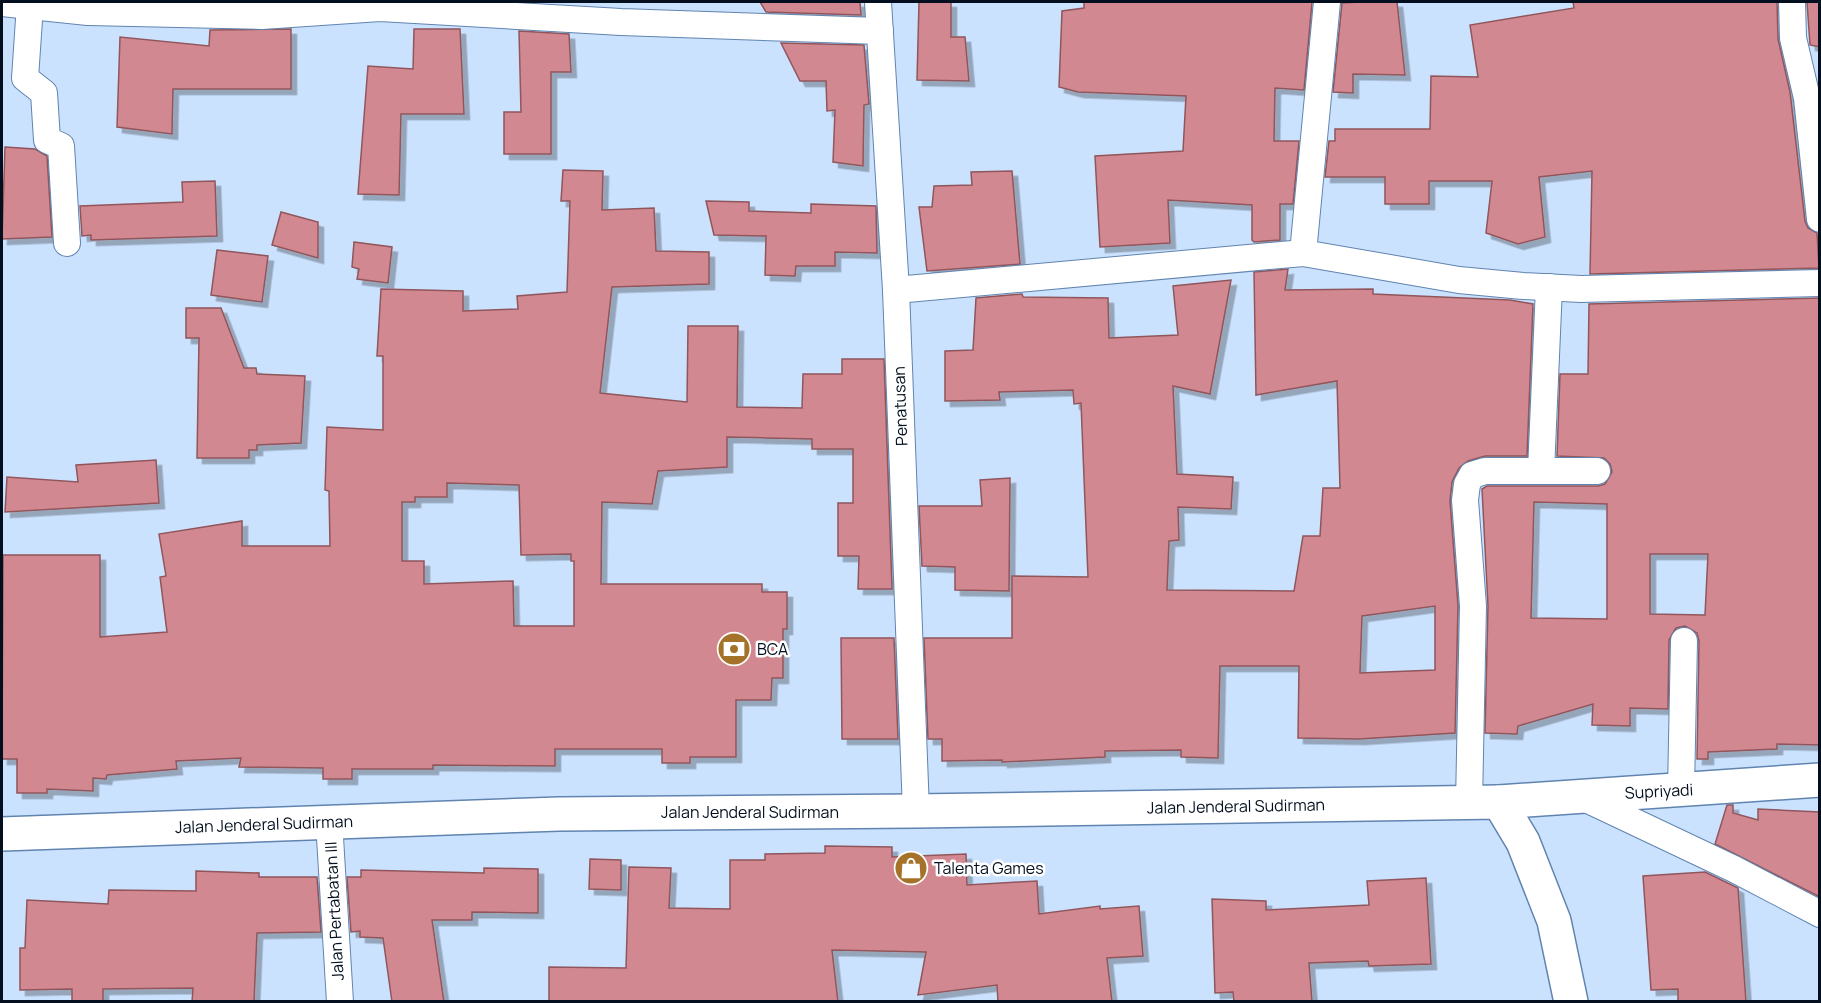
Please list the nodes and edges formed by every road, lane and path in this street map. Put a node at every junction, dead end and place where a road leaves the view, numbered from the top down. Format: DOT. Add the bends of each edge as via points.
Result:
graph roads {
  1 [pos="878,2"];
  2 [pos="1327,2"];
  3 [pos="1792,2"];
  4 [pos="2,3"];
  5 [pos="30,5"];
  6 [pos="880,31"];
  7 [pos="1820,219"];
  8 [pos="67,243"];
  9 [pos="1303,253"];
  10 [pos="1820,283"];
  11 [pos="1549,287"];
  12 [pos="896,290"];
  13 [pos="1541,471"];
  14 [pos="1597,471"];
  15 [pos="1684,641"];
  16 [pos="1820,780"];
  17 [pos="1681,790"];
  18 [pos="1579,795"];
  19 [pos="1484,802"];
  20 [pos="916,811"];
  21 [pos="329,821"];
  22 [pos="2,834"];
  23 [pos="1820,914"];
  24 [pos="340,1002"];
  25 [pos="1571,1002"];
  1 -- 6 [label="street, Penatusan"];
  2 -- 9 [label="street"];
  3 -- 7 [label="street" via="1792,38 1807,98"];
  4 -- 5 [label="street"];
  5 -- 6 [label="street" via="88,12 262,16 380,8"];
  5 -- 8 [label="street" via="25,78 44,93 47,140 58,144 62,151"];
  6 -- 12 [label="street, Penatusan"];
  9 -- 11 [label="street" via="1460,280"];
  9 -- 12 [label="street"];
  10 -- 11 [label="street"];
  11 -- 13 [label="street"];
  12 -- 20 [label="street, Penatusan"];
  13 -- 14 [label="street"];
  13 -- 19 [label="street" via="1485,471 1473,475 1465,490"];
  15 -- 17 [label="street"];
  16 -- 17 [label="main road, Supriyadi"];
  17 -- 18 [label="main road, Supriyadi"];
  18 -- 19 [label="main road, Supriyadi"];
  18 -- 23 [label="street"];
  19 -- 20 [label="main road, Jalan Jenderal Sudirman"];
  19 -- 25 [label="main road" via="1523,842 1554,921"];
  20 -- 21 [label="main road, Jalan Jenderal Sudirman" via="559,814"];
  21 -- 22 [label="main road, Jalan Jenderal Sudirman"];
  21 -- 24 [label="street, Jalan Pertabatan III"];
}
